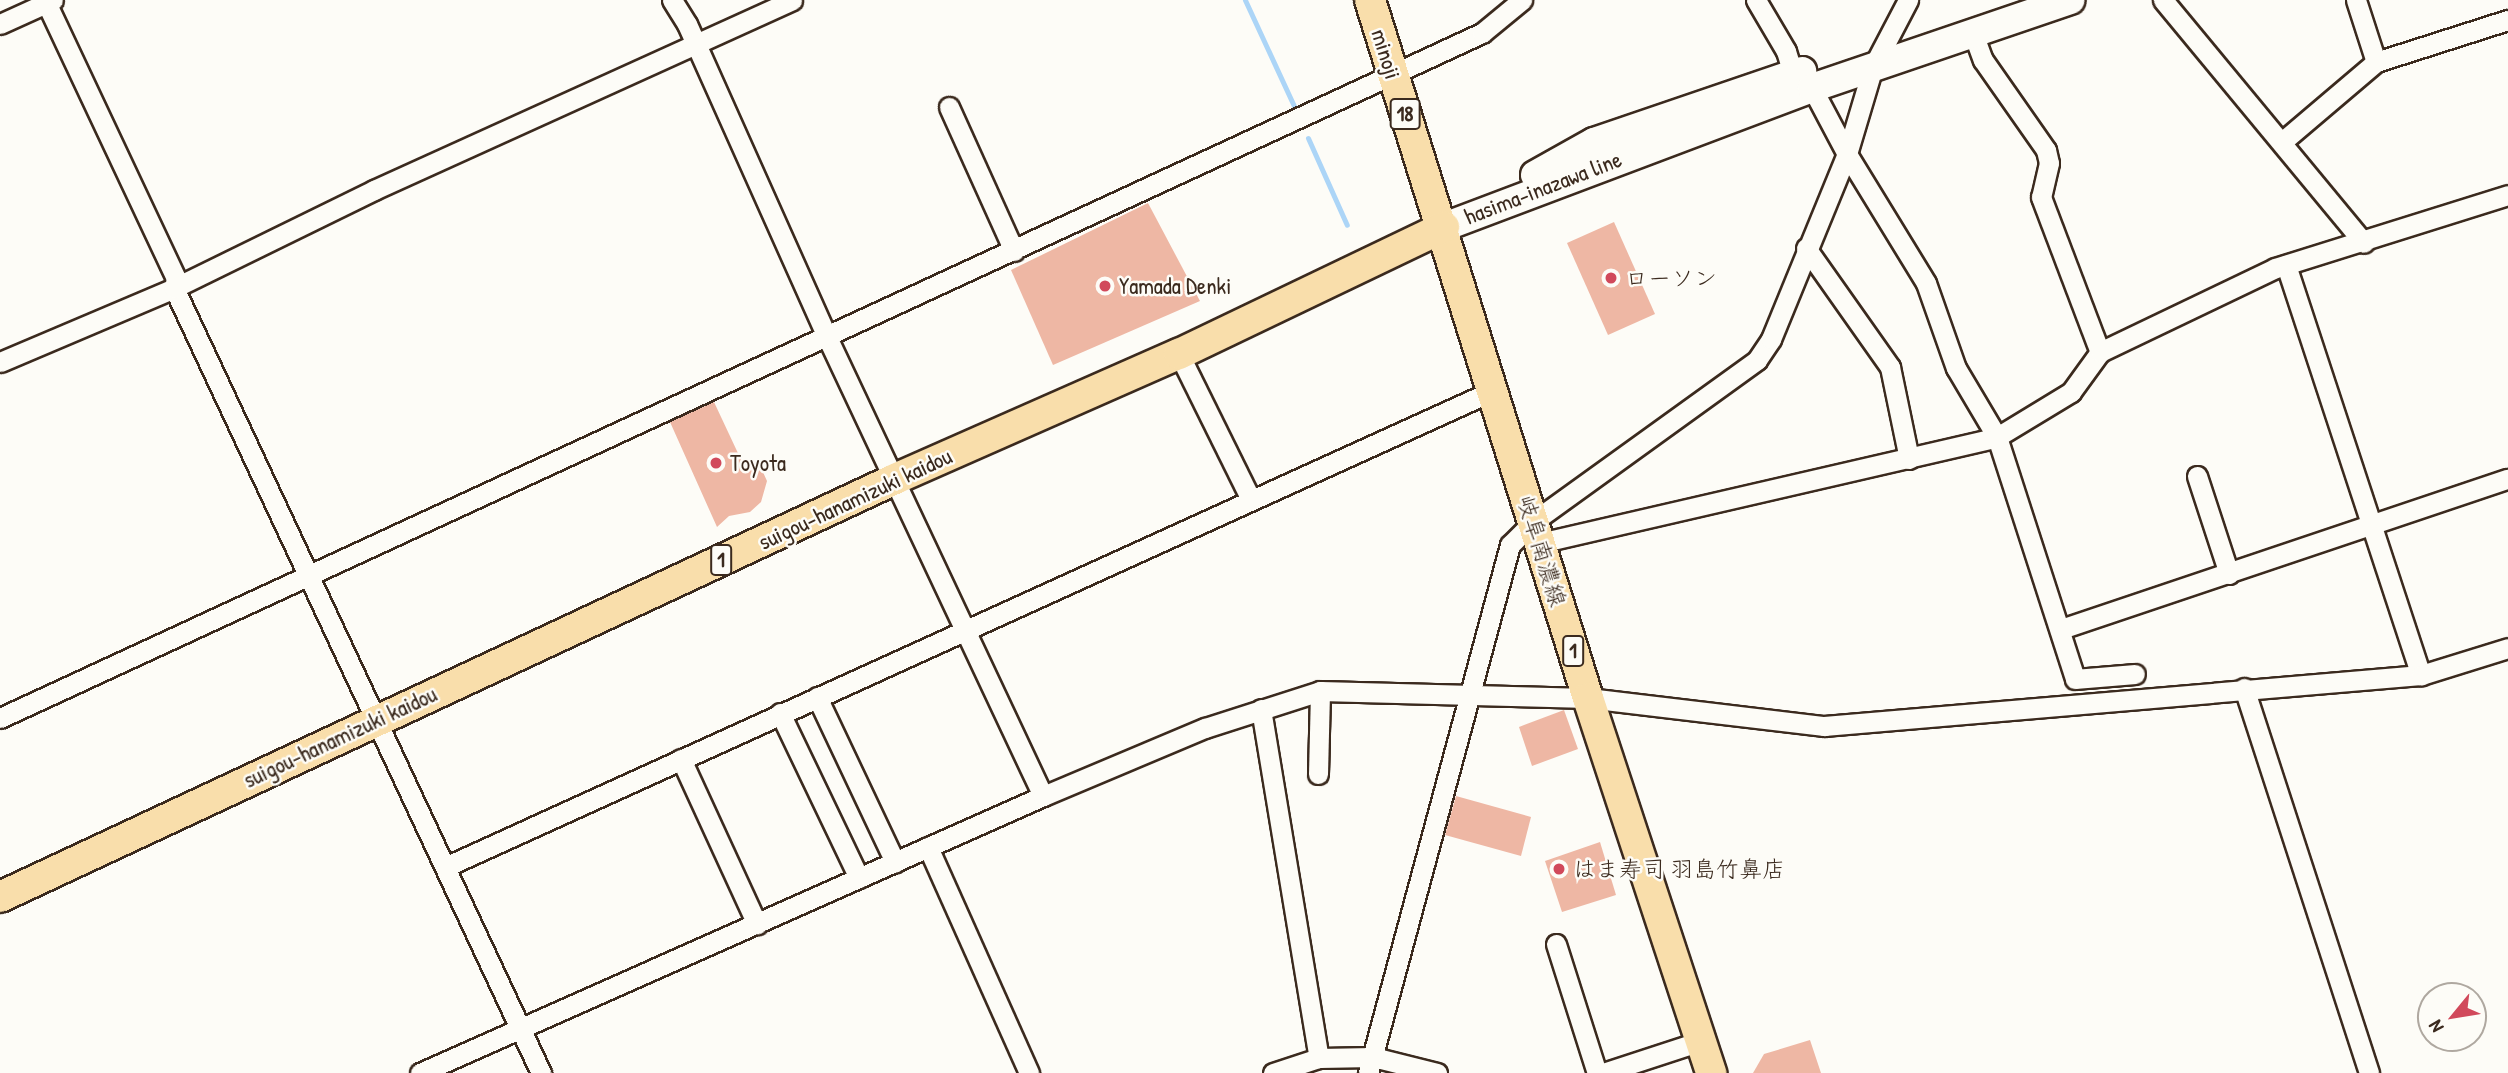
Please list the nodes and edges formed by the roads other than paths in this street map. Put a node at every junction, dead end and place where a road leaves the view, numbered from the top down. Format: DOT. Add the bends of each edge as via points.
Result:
graph roads {
  1 [pos="672,0"];
  2 [pos="792,0"];
  3 [pos="1370,0"];
  4 [pos="1522,0"];
  5 [pos="1756,0"];
  6 [pos="1908,0"];
  7 [pos="2021,0"];
  8 [pos="2070,0"];
  9 [pos="2163,0"];
  10 [pos="2356,0"];
  11 [pos="48,1"];
  12 [pos="2508,20"];
  13 [pos="0,24"];
  14 [pos="1973,33"];
  15 [pos="695,48"];
  16 [pos="1879,55"];
  17 [pos="2376,62"];
  18 [pos="1392,75"];
  19 [pos="1803,81"];
  20 [pos="949,107"];
  21 [pos="2283,141"];
  22 [pos="1847,154"];
  23 [pos="2508,195"];
  24 [pos="1444,227"];
  25 [pos="2364,243"];
  26 [pos="1806,248"];
  27 [pos="1014,251"];
  28 [pos="2286,265"];
  29 [pos="174,288"];
  30 [pos="828,339"];
  31 [pos="2100,352"];
  32 [pos="1179,354"];
  33 [pos="0,362"];
  34 [pos="1492,391"];
  35 [pos="1997,437"];
  36 [pos="1909,459"];
  37 [pos="2197,476"];
  38 [pos="895,479"];
  39 [pos="2508,479"];
  40 [pos="1251,500"];
  41 [pos="2371,526"];
  42 [pos="1537,532"];
  43 [pos="2229,573"];
  44 [pos="307,574"];
  45 [pos="966,628"];
  46 [pos="2061,629"];
  47 [pos="2508,648"];
  48 [pos="2135,674"];
  49 [pos="2421,675"];
  50 [pos="2245,688"];
  51 [pos="1320,691"];
  52 [pos="817,697"];
  53 [pos="1472,697"];
  54 [pos="1588,698"];
  55 [pos="1261,709"];
  56 [pos="780,713"];
  57 [pos="0,718"];
  58 [pos="376,720"];
  59 [pos="681,759"];
  60 [pos="1318,774"];
  61 [pos="1043,796"];
  62 [pos="928,848"];
  63 [pos="895,862"];
  64 [pos="445,867"];
  65 [pos="859,878"];
  66 [pos="0,897"];
  67 [pos="757,924"];
  68 [pos="1556,944"];
  69 [pos="520,1029"];
  70 [pos="1701,1041"];
  71 [pos="1320,1058"];
  72 [pos="1370,1065"];
  73 [pos="420,1073"];
  74 [pos="541,1073"];
  75 [pos="1029,1073"];
  76 [pos="1273,1073"];
  77 [pos="1437,1073"];
  78 [pos="1597,1073"];
  79 [pos="1603,1073"];
  80 [pos="1711,1073"];
  81 [pos="2370,1073"];
  1 -- 15 [label="street"];
  2 -- 15 [label="street"];
  3 -- 18 [label="main road, minoji / 18"];
  4 -- 18 [label="street" via="1482,33"];
  5 -- 19 [label="street"];
  6 -- 16 [label="street"];
  7 -- 16 [label="main road, hasima-inazawa line"];
  8 -- 14 [label="main road, hasima-inazawa line"];
  9 -- 21 [label="street"];
  10 -- 17 [label="street"];
  11 -- 13 [label="street"];
  11 -- 29 [label="street" via="176,278"];
  12 -- 17 [label="street"];
  14 -- 16 [label="main road, hasima-inazawa line"];
  14 -- 31 [label="street" via="1983,60 2046,150 2049,163 2041,197"];
  15 -- 29 [label="street" via="374,190"];
  15 -- 30 [label="street"];
  16 -- 19 [label="main road, hasima-inazawa line"];
  16 -- 22 [label="street"];
  17 -- 21 [label="street"];
  18 -- 24 [label="main road, minoji / 18"];
  18 -- 27 [label="street"];
  19 -- 22 [label="street"];
  19 -- 24 [label="main road, hasima-inazawa line"];
  20 -- 27 [label="street"];
  21 -- 25 [label="street"];
  22 -- 26 [label="street"];
  22 -- 35 [label="street" via="1926,284 1956,368"];
  23 -- 25 [label="street"];
  24 -- 32 [label="main road, suigou-hanamizuki kaidou / 1"];
  24 -- 34 [label="main road, 岐阜南濃線 / 1"];
  25 -- 28 [label="street"];
  26 -- 36 [label="street" via="1890,367"];
  26 -- 42 [label="street" via="1771,339 1757,360"];
  27 -- 30 [label="street"];
  28 -- 31 [label="street"];
  28 -- 41 [label="street"];
  29 -- 33 [label="street"];
  29 -- 44 [label="street"];
  30 -- 38 [label="street"];
  30 -- 44 [label="street"];
  31 -- 35 [label="street" via="2071,392"];
  32 -- 38 [label="main road, suigou-hanamizuki kaidou / 1"];
  32 -- 40 [label="street"];
  34 -- 40 [label="street"];
  34 -- 42 [label="main road, 岐阜南濃線 / 1"];
  35 -- 36 [label="street"];
  35 -- 46 [label="street"];
  36 -- 42 [label="street"];
  37 -- 43 [label="street"];
  38 -- 45 [label="street"];
  38 -- 58 [label="main road, suigou-hanamizuki kaidou / 1"];
  39 -- 41 [label="street"];
  40 -- 45 [label="street"];
  41 -- 43 [label="street"];
  41 -- 49 [label="street"];
  42 -- 53 [label="street" via="1510,544"];
  42 -- 54 [label="main road, 岐阜南濃線 / 1"];
  43 -- 46 [label="street"];
  44 -- 57 [label="street"];
  44 -- 58 [label="street"];
  45 -- 52 [label="street"];
  45 -- 61 [label="street"];
  46 -- 48 [label="street" via="2075,680"];
  47 -- 49 [label="street"];
  49 -- 50 [label="street"];
  50 -- 54 [label="street" via="1824,726"];
  50 -- 81 [label="street"];
  51 -- 53 [label="street"];
  51 -- 55 [label="street"];
  51 -- 60 [label="street"];
  52 -- 56 [label="street"];
  52 -- 63 [label="street"];
  53 -- 54 [label="street"];
  53 -- 72 [label="street"];
  54 -- 70 [label="main road, 岐阜南濃線 / 1"];
  55 -- 61 [label="street"];
  55 -- 71 [label="street"];
  56 -- 59 [label="street"];
  56 -- 65 [label="street"];
  58 -- 64 [label="street"];
  58 -- 66 [label="main road, suigou-hanamizuki kaidou / 1"];
  59 -- 64 [label="street"];
  59 -- 67 [label="street"];
  61 -- 62 [label="street"];
  62 -- 63 [label="street"];
  62 -- 75 [label="street"];
  63 -- 65 [label="street"];
  64 -- 69 [label="street"];
  65 -- 67 [label="street"];
  67 -- 69 [label="street"];
  68 -- 78 [label="street"];
  69 -- 73 [label="street"];
  69 -- 74 [label="street"];
  70 -- 79 [label="street"];
  70 -- 80 [label="main road, 岐阜南濃線 / 1"];
  71 -- 72 [label="street"];
  71 -- 76 [label="street"];
  72 -- 77 [label="street"];
}
